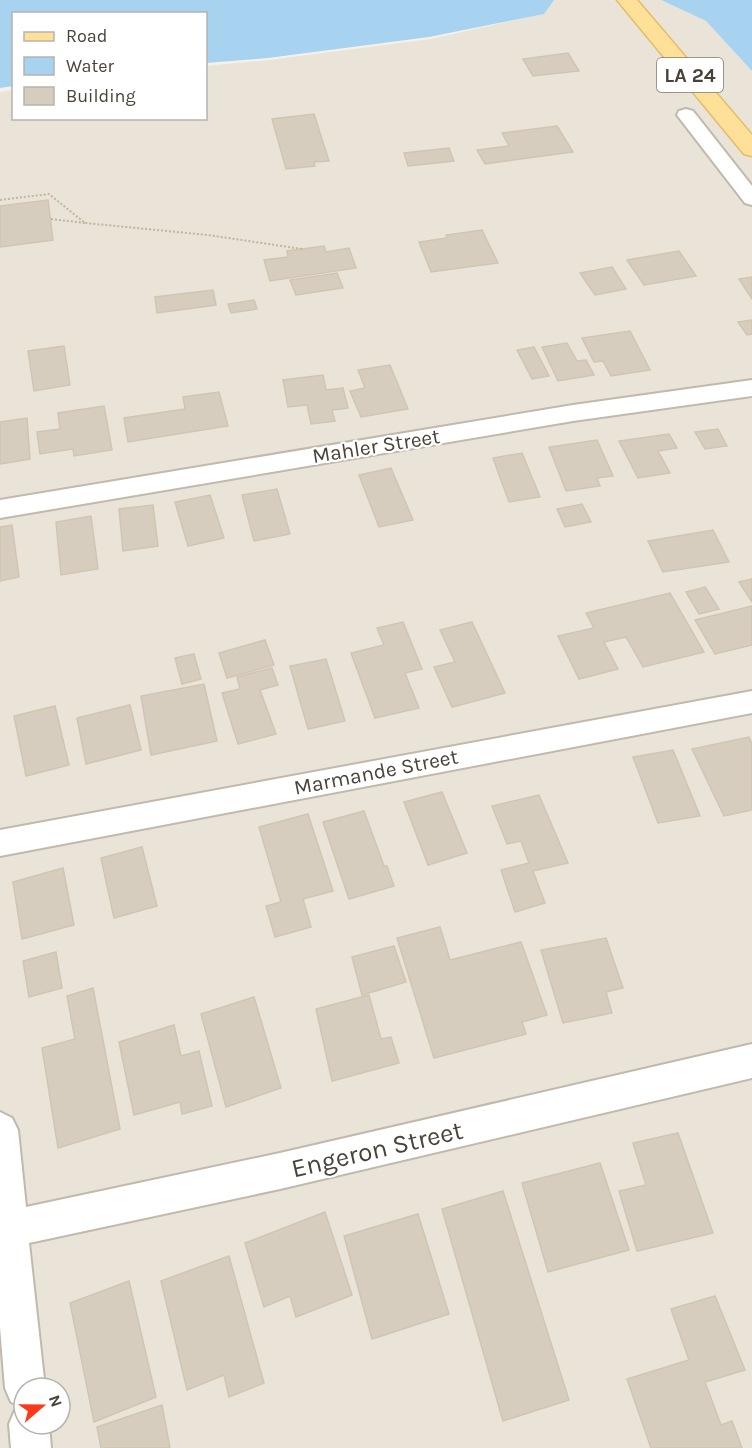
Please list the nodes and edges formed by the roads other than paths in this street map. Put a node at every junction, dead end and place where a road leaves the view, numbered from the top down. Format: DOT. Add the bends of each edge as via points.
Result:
graph roads {
  1 [pos="627,0"];
  2 [pos="686,115"];
  3 [pos="752,149"];
  4 [pos="752,199"];
  5 [pos="752,388"];
  6 [pos="0,509"];
  7 [pos="752,702"];
  8 [pos="0,843"];
  9 [pos="752,1061"];
  10 [pos="0,1130"];
  11 [pos="5,1230"];
  12 [pos="23,1376"];
  1 -- 3 [label="main road, LA 24"];
  2 -- 4 [label="street"];
  5 -- 6 [label="street, Mahler Street" via="573,413"];
  7 -- 8 [label="street, Marmande Street"];
  9 -- 11 [label="street, Engeron Street" via="280,1171"];
  10 -- 11 [label="street"];
  11 -- 12 [label="street"];
}
